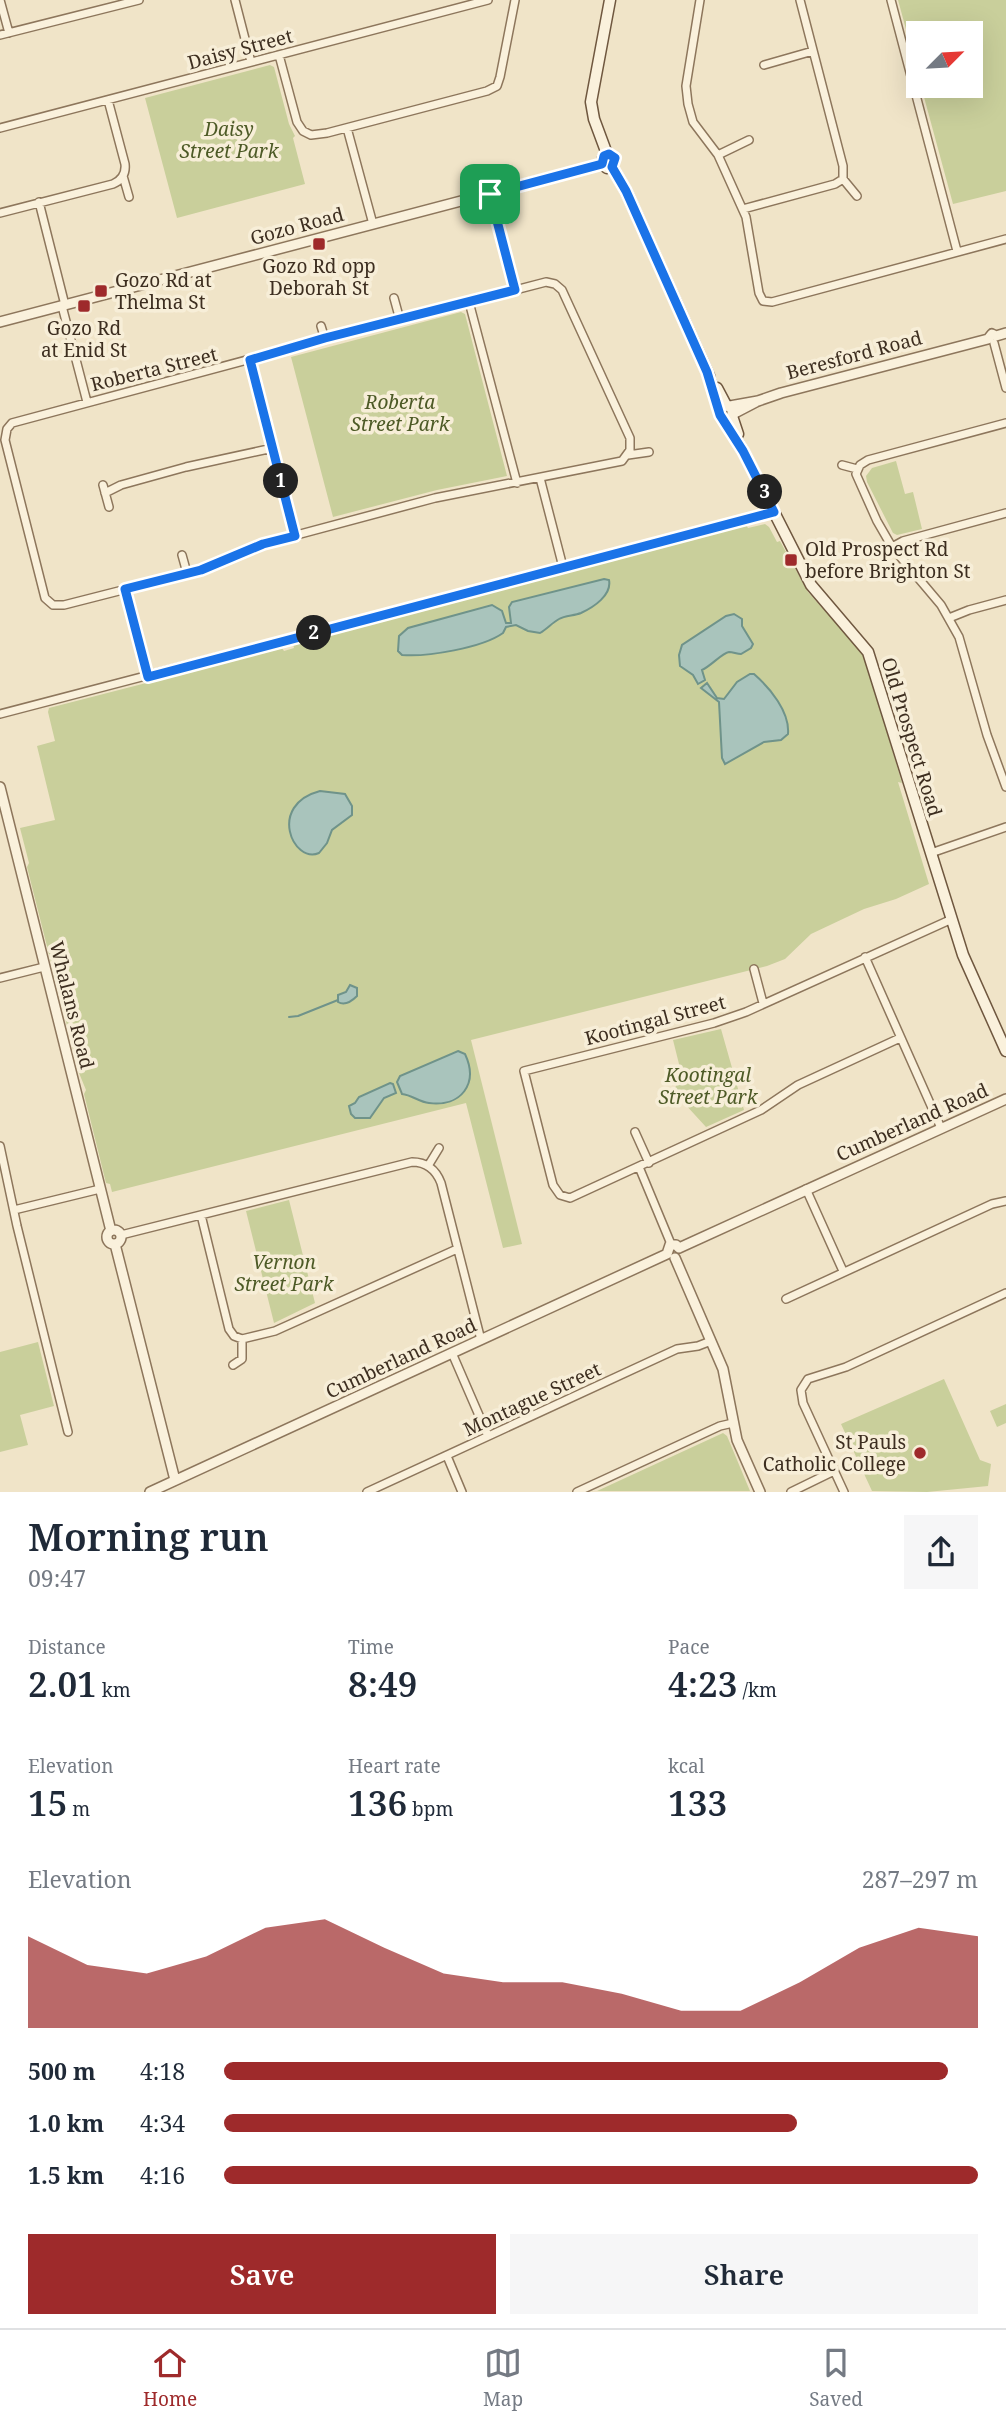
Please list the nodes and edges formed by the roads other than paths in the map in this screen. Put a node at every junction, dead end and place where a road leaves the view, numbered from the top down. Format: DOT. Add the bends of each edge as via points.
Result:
graph roads {
  1 [pos="0,0"];
  2 [pos="139,0"];
  3 [pos="234,0"];
  4 [pos="488,0"];
  5 [pos="515,0"];
  6 [pos="610,0"];
  7 [pos="700,0"];
  8 [pos="800,0"];
  9 [pos="891,0"];
  10 [pos="9,33"];
  11 [pos="0,35"];
  12 [pos="813,51"];
  13 [pos="279,55"];
  14 [pos="251,62"];
  15 [pos="764,65"];
  16 [pos="108,100"];
  17 [pos="0,128"];
  18 [pos="347,128"];
  19 [pos="750,140"];
  20 [pos="718,155"];
  21 [pos="607,162"];
  22 [pos="123,176"];
  23 [pos="843,179"];
  24 [pos="490,194"];
  25 [pos="857,196"];
  26 [pos="129,197"];
  27 [pos="39,202"];
  28 [pos="743,209"];
  29 [pos="0,213"];
  30 [pos="373,224"];
  31 [pos="1006,239"];
  32 [pos="957,251"];
  33 [pos="515,290"];
  34 [pos="394,298"];
  35 [pos="469,302"];
  36 [pos="64,305"];
  37 [pos="400,320"];
  38 [pos="0,322"];
  39 [pos="321,326"];
  40 [pos="325,338"];
  41 [pos="996,338"];
  42 [pos="250,360"];
  43 [pos="1006,388"];
  44 [pos="87,402"];
  45 [pos="727,412"];
  46 [pos="1006,423"];
  47 [pos="4,428"];
  48 [pos="273,448"];
  49 [pos="649,453"];
  50 [pos="628,455"];
  51 [pos="842,465"];
  52 [pos="857,469"];
  53 [pos="540,478"];
  54 [pos="517,483"];
  55 [pos="109,508"];
  56 [pos="774,512"];
  57 [pos="1006,513"];
  58 [pos="295,536"];
  59 [pos="892,547"];
  60 [pos="182,555"];
  61 [pos="563,567"];
  62 [pos="187,573"];
  63 [pos="125,589"];
  64 [pos="1006,600"];
  65 [pos="949,618"];
  66 [pos="148,677"];
  67 [pos="0,714"];
  68 [pos="0,787"];
  69 [pos="1006,787"];
  70 [pos="1006,827"];
  71 [pos="931,853"];
  72 [pos="952,919"];
  73 [pos="865,957"];
  74 [pos="44,967"];
  75 [pos="754,970"];
  76 [pos="0,978"];
  77 [pos="763,1003"];
  78 [pos="900,1038"];
  79 [pos="1006,1051"];
  80 [pos="1006,1099"];
  81 [pos="941,1128"];
  82 [pos="635,1132"];
  83 [pos="0,1146"];
  84 [pos="439,1148"];
  85 [pos="649,1163"];
  86 [pos="428,1166"];
  87 [pos="639,1167"];
  88 [pos="100,1189"];
  89 [pos="806,1189"];
  90 [pos="562,1196"];
  91 [pos="1006,1201"];
  92 [pos="558,1206"];
  93 [pos="14,1210"];
  94 [pos="201,1215"];
  95 [pos="111,1231"];
  96 [pos="121,1235"];
  97 [pos="115,1244"];
  98 [pos="675,1246"];
  99 [pos="457,1249"];
  100 [pos="671,1256"];
  101 [pos="843,1271"];
  102 [pos="1006,1293"];
  103 [pos="786,1298"];
  104 [pos="242,1339"];
  105 [pos="481,1340"];
  106 [pos="711,1340"];
  107 [pos="452,1353"];
  108 [pos="233,1365"];
  109 [pos="733,1423"];
  110 [pos="68,1432"];
  111 [pos="488,1436"];
  112 [pos="447,1456"];
  113 [pos="834,1471"];
  114 [pos="175,1480"];
  115 [pos="370,1491"];
  116 [pos="150,1492"];
  117 [pos="462,1492"];
  118 [pos="577,1492"];
  119 [pos="760,1492"];
  120 [pos="791,1492"];
  121 [pos="844,1492"];
  1 -- 10 [label="street"];
  2 -- 10 [label="street"];
  3 -- 14 [label="street"];
  4 -- 13 [label="street, Daisy Street"];
  5 -- 18 [label="street" via="498,88"];
  6 -- 21 [label="main road, Old Prospect Road" via="591,102"];
  7 -- 20 [label="street" via="686,86 688,104 694,122"];
  8 -- 12 [label="street"];
  9 -- 32 [label="street"];
  10 -- 11 [label="street"];
  12 -- 15 [label="street"];
  12 -- 23 [label="street" via="844,166"];
  13 -- 14 [label="street, Daisy Street"];
  13 -- 18 [label="street" via="303,131 316,135"];
  14 -- 16 [label="street, Daisy Street"];
  16 -- 17 [label="street, Daisy Street"];
  16 -- 22 [label="street" via="125,164"];
  18 -- 30 [label="street"];
  19 -- 20 [label="street"];
  20 -- 28 [label="street"];
  21 -- 24 [label="street, Gozo Road"];
  21 -- 45 [label="main road, Old Prospect Road" via="626,191"];
  22 -- 26 [label="street"];
  22 -- 27 [label="street" via="115,183"];
  23 -- 25 [label="street"];
  23 -- 28 [label="street"];
  24 -- 30 [label="street, Gozo Road"];
  24 -- 33 [label="street"];
  27 -- 29 [label="street"];
  27 -- 36 [label="street"];
  28 -- 32 [label="street" via="762,303"];
  30 -- 36 [label="street, Gozo Road"];
  31 -- 32 [label="street"];
  33 -- 35 [label="street, Roberta Street"];
  33 -- 50 [label="street, Roberta Street" via="556,281 630,438"];
  34 -- 37 [label="street"];
  35 -- 37 [label="street, Roberta Street"];
  35 -- 54 [label="street"];
  36 -- 38 [label="street, Gozo Road"];
  36 -- 44 [label="street"];
  37 -- 40 [label="street, Roberta Street"];
  39 -- 40 [label="street"];
  40 -- 42 [label="street, Roberta Street"];
  41 -- 43 [label="street"];
  41 -- 45 [label="street, Beresford Road" via="781,393"];
  42 -- 44 [label="street, Roberta Street"];
  42 -- 48 [label="street"];
  44 -- 47 [label="street, Roberta Street"];
  45 -- 56 [label="main road, Old Prospect Road"];
  46 -- 52 [label="street" via="868,460"];
  47 -- 63 [label="street, Roberta Street" via="48,601 60,606"];
  48 -- 55 [label="street" via="104,489"];
  48 -- 58 [label="street"];
  49 -- 50 [label="street, Roberta Street"];
  50 -- 53 [label="street, Roberta Street" via="617,464"];
  51 -- 52 [label="street"];
  52 -- 59 [label="street" via="857,478"];
  53 -- 54 [label="street, Roberta Street"];
  53 -- 61 [label="street"];
  54 -- 58 [label="street, Roberta Street" via="438,498"];
  56 -- 61 [label="street"];
  56 -- 71 [label="main road, Old Prospect Road" via="811,585 867,652"];
  57 -- 59 [label="street"];
  58 -- 62 [label="street, Roberta Street"];
  59 -- 65 [label="street"];
  60 -- 62 [label="street"];
  61 -- 66 [label="street"];
  62 -- 63 [label="street, Roberta Street"];
  63 -- 66 [label="street"];
  64 -- 65 [label="street"];
  65 -- 69 [label="street" via="963,646"];
  66 -- 67 [label="street"];
  68 -- 74 [label="street, Whalans Road"];
  70 -- 71 [label="street"];
  71 -- 72 [label="main road, Old Prospect Road"];
  72 -- 73 [label="street, Kootingal Street"];
  72 -- 79 [label="main road, Old Prospect Road" via="968,968"];
  73 -- 77 [label="street, Kootingal Street"];
  73 -- 78 [label="street"];
  74 -- 76 [label="street"];
  74 -- 88 [label="street, Whalans Road"];
  75 -- 77 [label="street"];
  77 -- 90 [label="street, Kootingal Street" via="714,1023 524,1071 553,1185"];
  78 -- 81 [label="street"];
  78 -- 85 [label="street"];
  80 -- 81 [label="street, Cumberland Road"];
  81 -- 89 [label="street, Cumberland Road"];
  82 -- 85 [label="street"];
  83 -- 93 [label="street"];
  84 -- 86 [label="street"];
  85 -- 87 [label="street"];
  86 -- 94 [label="street" via="412,1163"];
  86 -- 99 [label="street" via="441,1183"];
  87 -- 90 [label="street" via="577,1196"];
  87 -- 98 [label="street"];
  88 -- 93 [label="street"];
  88 -- 95 [label="street, Whalans Road"];
  89 -- 98 [label="street, Cumberland Road"];
  89 -- 101 [label="street"];
  90 -- 92 [label="street"];
  91 -- 101 [label="street"];
  93 -- 110 [label="street"];
  94 -- 96 [label="street"];
  94 -- 104 [label="street" via="229,1329"];
  95 -- 96 [label="street"];
  95 -- 97 [label="street" via="107,1238"];
  96 -- 97 [label="street"];
  97 -- 114 [label="street"];
  98 -- 100 [label="street" via="680,1254"];
  99 -- 104 [label="street" via="278,1329"];
  99 -- 105 [label="street"];
  100 -- 105 [label="street, Cumberland Road"];
  100 -- 106 [label="street"];
  101 -- 103 [label="street"];
  102 -- 113 [label="street" via="805,1383 802,1400"];
  104 -- 108 [label="street" via="242,1359"];
  105 -- 107 [label="street, Cumberland Road"];
  106 -- 109 [label="street" via="725,1378"];
  106 -- 111 [label="street, Montague Street" via="677,1349"];
  107 -- 111 [label="street"];
  107 -- 114 [label="street, Cumberland Road"];
  109 -- 118 [label="street"];
  109 -- 119 [label="street"];
  111 -- 112 [label="street, Montague Street"];
  112 -- 115 [label="street, Montague Street"];
  112 -- 117 [label="street"];
  113 -- 120 [label="street"];
  113 -- 121 [label="street"];
  114 -- 116 [label="street, Cumberland Road"];
}
